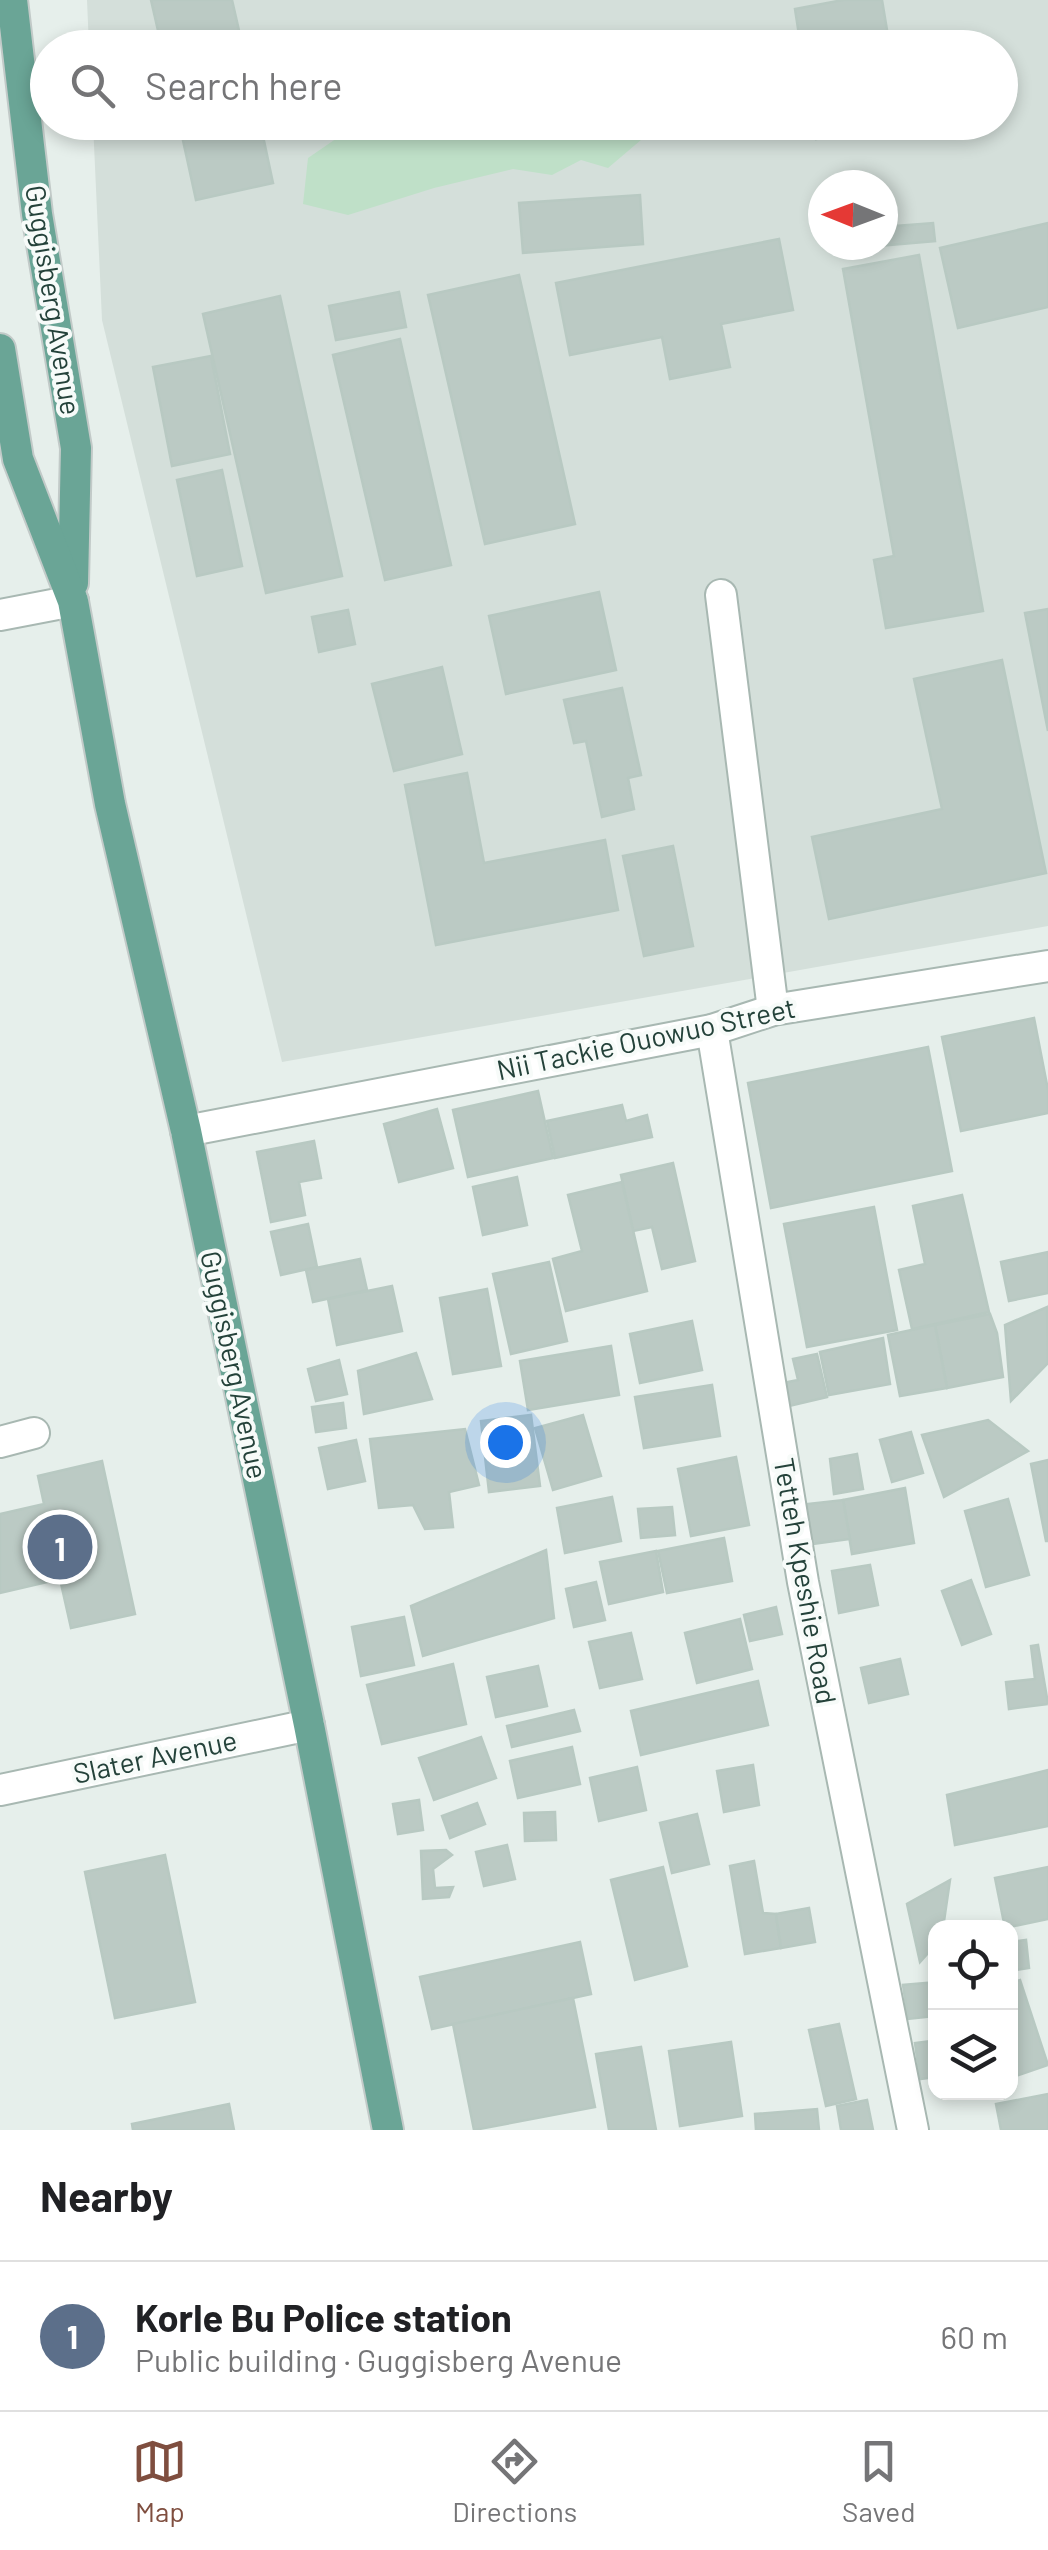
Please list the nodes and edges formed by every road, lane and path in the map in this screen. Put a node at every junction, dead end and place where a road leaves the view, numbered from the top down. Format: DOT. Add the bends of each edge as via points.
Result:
graph roads {
  1 [pos="12,0"];
  2 [pos="0,349"];
  3 [pos="721,595"];
  4 [pos="72,602"];
  5 [pos="0,615"];
  6 [pos="1048,966"];
  7 [pos="773,1010"];
  8 [pos="712,1030"];
  9 [pos="186,1131"];
  10 [pos="34,1433"];
  11 [pos="0,1442"];
  12 [pos="309,1725"];
  13 [pos="0,1790"];
  14 [pos="388,2130"];
  15 [pos="913,2130"];
  1 -- 4 [label="main road, Guggisberg Avenue" via="76,448"];
  2 -- 4 [label="main road, Guggisberg Avenue" via="18,458"];
  3 -- 7 [label="street"];
  4 -- 5 [label="street"];
  4 -- 9 [label="main road, Guggisberg Avenue" via="110,804"];
  6 -- 7 [label="street, Nii Tackie Ouowuo Street"];
  7 -- 8 [label="street, Nii Tackie Ouowuo Street"];
  8 -- 9 [label="street, Nii Tackie Ouowuo Street"];
  8 -- 15 [label="street, Tetteh Kpeshie Road" via="803,1582"];
  9 -- 12 [label="main road, Guggisberg Avenue"];
  10 -- 11 [label="street"];
  12 -- 13 [label="street, Slater Avenue"];
  12 -- 14 [label="main road, Guggisberg Avenue"];
}
